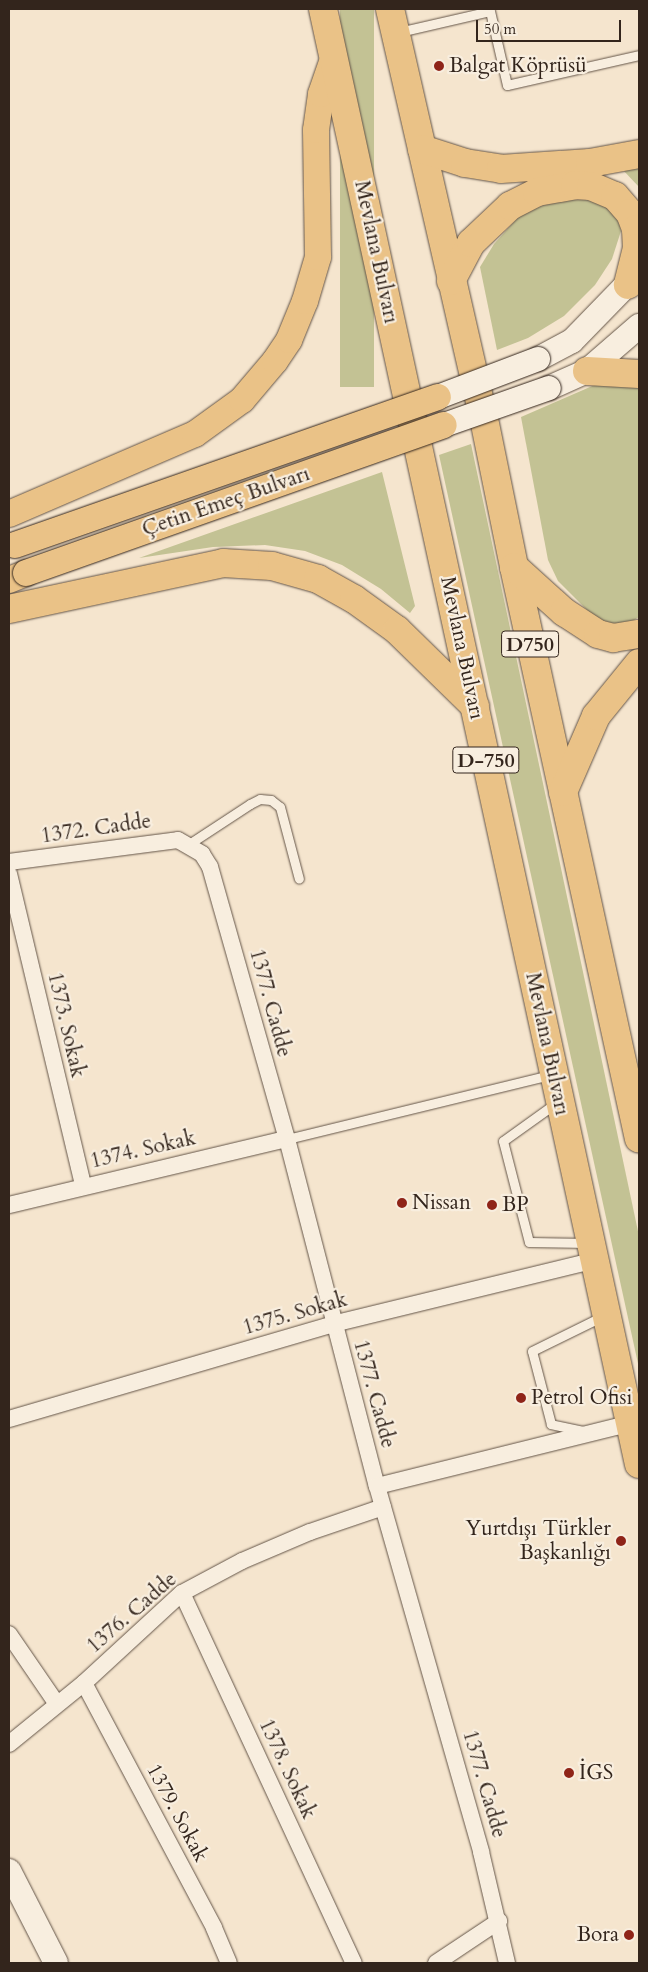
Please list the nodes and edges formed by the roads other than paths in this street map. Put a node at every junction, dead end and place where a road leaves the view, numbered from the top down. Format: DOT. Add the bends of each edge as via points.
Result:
graph roads {
  1 [pos="323,9"];
  2 [pos="393,21"];
  3 [pos="639,55"];
  4 [pos="334,57"];
  5 [pos="422,149"];
  6 [pos="639,154"];
  7 [pos="634,279"];
  8 [pos="451,281"];
  9 [pos="639,326"];
  10 [pos="587,371"];
  11 [pos="639,374"];
  12 [pos="438,397"];
  13 [pos="444,425"];
  14 [pos="9,514"];
  15 [pos="12,546"];
  16 [pos="514,568"];
  17 [pos="17,576"];
  18 [pos="9,609"];
  19 [pos="639,634"];
  20 [pos="639,663"];
  21 [pos="475,706"];
  22 [pos="563,792"];
  23 [pos="189,844"];
  24 [pos="9,862"];
  25 [pos="9,874"];
  26 [pos="299,879"];
  27 [pos="553,1074"];
  28 [pos="559,1101"];
  29 [pos="288,1139"];
  30 [pos="639,1139"];
  31 [pos="83,1185"];
  32 [pos="9,1205"];
  33 [pos="593,1251"];
  34 [pos="607,1314"];
  35 [pos="334,1324"];
  36 [pos="9,1419"];
  37 [pos="631,1423"];
  38 [pos="591,1433"];
  39 [pos="639,1464"];
  40 [pos="377,1486"];
  41 [pos="383,1508"];
  42 [pos="182,1593"];
  43 [pos="9,1634"];
  44 [pos="84,1683"];
  45 [pos="57,1704"];
  46 [pos="9,1744"];
  47 [pos="9,1871"];
  48 [pos="499,1921"];
  49 [pos="56,1963"];
  50 [pos="229,1963"];
  51 [pos="354,1963"];
  52 [pos="436,1963"];
  53 [pos="507,1963"];
  1 -- 4 [label="highway, Mevlana Bulvarı / D-750"];
  2 -- 3 [label="lane" via="490,12 507,85"];
  2 -- 5 [label="highway, D750"];
  4 -- 14 [label="main road" via="321,94 316,130 318,257 289,340 275,361 242,400 194,434"];
  4 -- 21 [label="highway, Mevlana Bulvarı / D-750"];
  5 -- 6 [label="highway" via="465,163 500,169 590,162"];
  5 -- 8 [label="highway, D750"];
  7 -- 8 [label="highway" via="636,229 630,213 610,194 591,186 575,185 537,192 510,206 471,243"];
  7 -- 12 [label="main road, bridge" via="572,341 538,359"];
  8 -- 16 [label="highway, D750" via="483,414"];
  9 -- 10 [label="main road"];
  10 -- 11 [label="highway"];
  10 -- 13 [label="main road, bridge"];
  12 -- 15 [label="main road, Çetin Emeç Bulvarı, bridge"];
  13 -- 17 [label="main road, Çetin Emeç Bulvarı, bridge"];
  16 -- 19 [label="highway" via="564,612 598,634 613,638"];
  16 -- 22 [label="highway, D750"];
  18 -- 21 [label="highway" via="223,563 272,566 318,579 354,599 397,630"];
  20 -- 22 [label="highway" via="596,716"];
  21 -- 27 [label="highway, Mevlana Bulvarı / D-750"];
  22 -- 30 [label="highway, D750"];
  23 -- 24 [label="street, 1372. Cadde" via="178,840 156,842"];
  23 -- 26 [label="lane" via="250,804 271,800 280,807"];
  23 -- 29 [label="street, 1377. Cadde" via="202,854 217,884"];
  25 -- 31 [label="street, 1373. Sokak"];
  27 -- 28 [label="highway, Mevlana Bulvarı / D-750"];
  27 -- 29 [label="lane"];
  28 -- 33 [label="highway, Mevlana Bulvarı / D-750"];
  28 -- 33 [label="lane" via="503,1141 530,1242"];
  29 -- 31 [label="street, 1374. Sokak"];
  29 -- 35 [label="street, 1377. Cadde"];
  31 -- 32 [label="street, 1374. Sokak"];
  33 -- 34 [label="highway, Mevlana Bulvarı / D-750"];
  33 -- 35 [label="street, 1375. Sokak"];
  34 -- 37 [label="highway, Mevlana Bulvarı / D-750"];
  34 -- 38 [label="lane" via="532,1351 551,1424"];
  35 -- 36 [label="street, 1375. Sokak"];
  35 -- 40 [label="street, 1377. Cadde"];
  37 -- 38 [label="street"];
  37 -- 39 [label="highway, Mevlana Bulvarı / D-750"];
  38 -- 40 [label="street"];
  40 -- 41 [label="street, 1377. Cadde"];
  41 -- 42 [label="street, 1376. Cadde" via="310,1532 242,1561"];
  41 -- 48 [label="street, 1377. Cadde"];
  42 -- 44 [label="street, 1376. Cadde"];
  42 -- 51 [label="street, 1378. Sokak"];
  43 -- 45 [label="street"];
  44 -- 45 [label="street, 1376. Cadde"];
  44 -- 50 [label="street, 1379. Sokak" via="214,1928"];
  45 -- 46 [label="street, 1376. Cadde"];
  47 -- 49 [label="main road"];
  48 -- 52 [label="street"];
  48 -- 53 [label="street, 1377. Cadde"];
}
